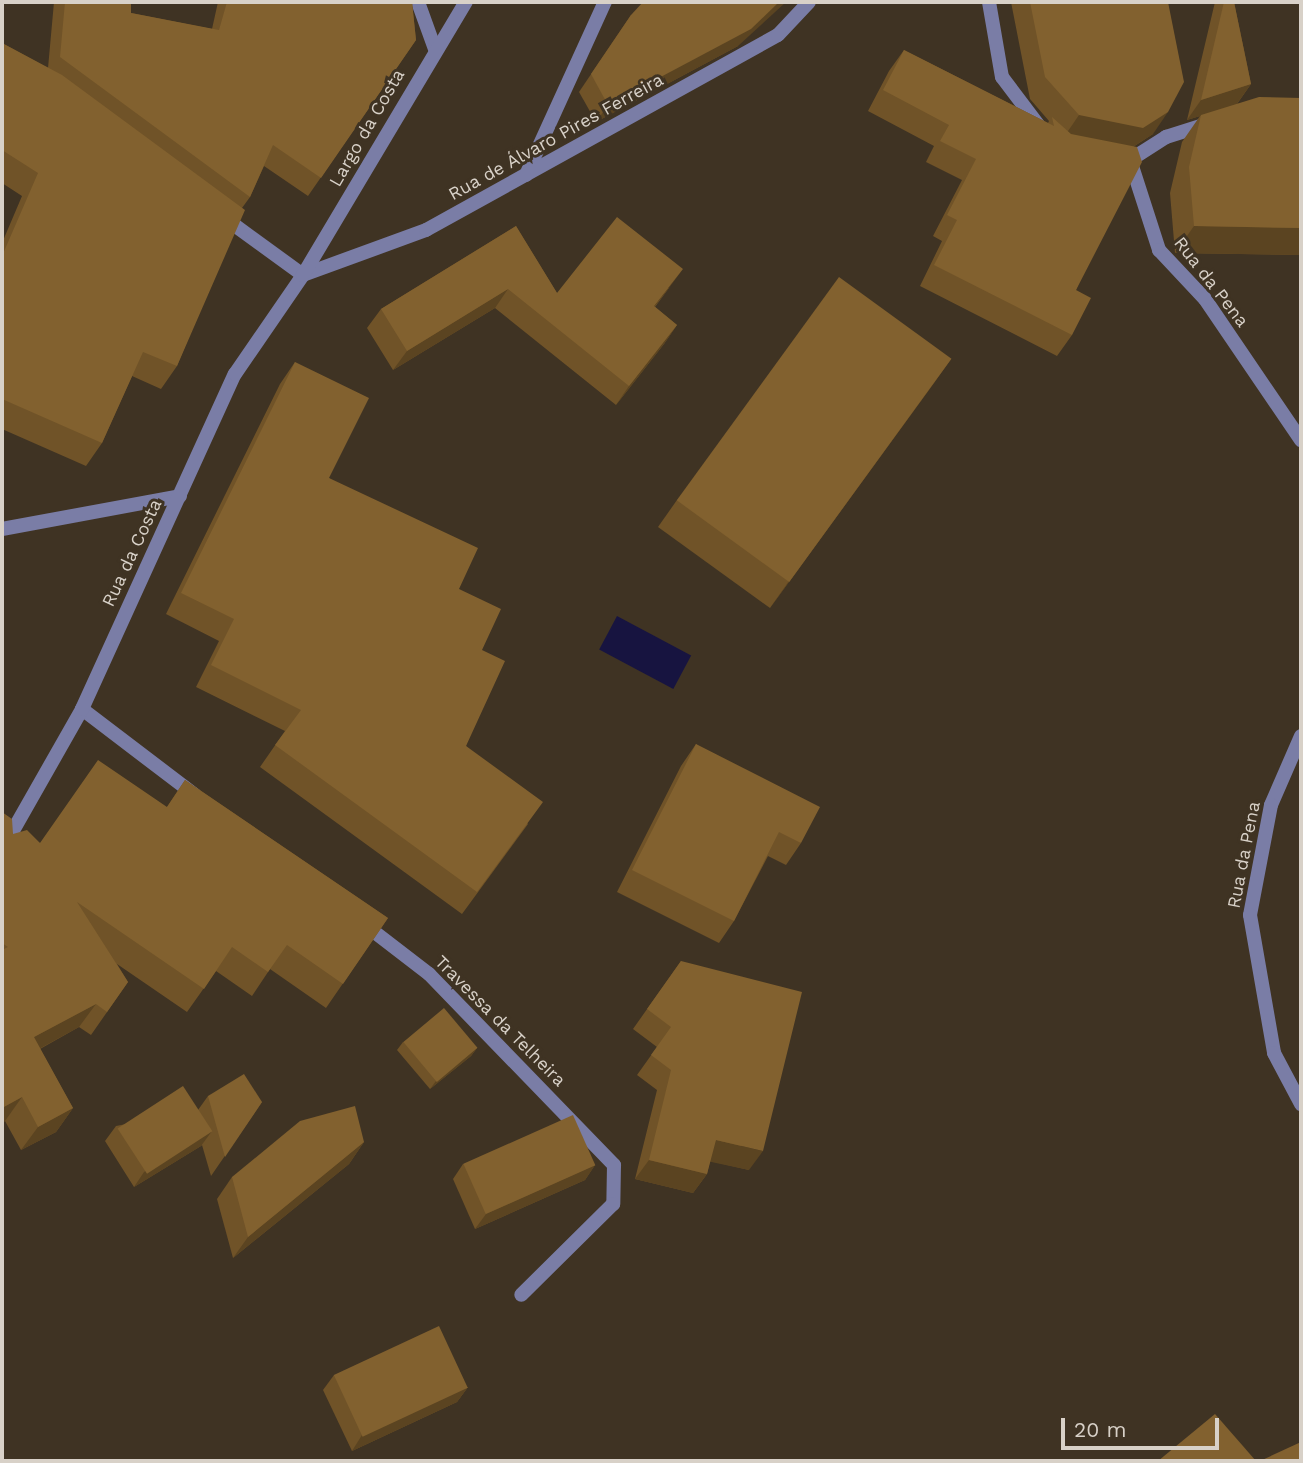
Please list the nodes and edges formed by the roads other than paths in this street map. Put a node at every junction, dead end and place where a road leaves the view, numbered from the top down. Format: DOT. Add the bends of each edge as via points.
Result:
graph roads {
  1 [pos="418,2"];
  2 [pos="466,2"];
  3 [pos="605,2"];
  4 [pos="809,2"];
  5 [pos="989,2"];
  6 [pos="435,49"];
  7 [pos="1226,118"];
  8 [pos="1051,137"];
  9 [pos="526,175"];
  10 [pos="203,201"];
  11 [pos="303,275"];
  12 [pos="1301,440"];
  13 [pos="180,496"];
  14 [pos="2,529"];
  15 [pos="82,709"];
  16 [pos="1301,736"];
  17 [pos="212,808"];
  18 [pos="2,850"];
  19 [pos="353,916"];
  20 [pos="1301,1104"];
  21 [pos="521,1295"];
  1 -- 6 [label="street"];
  2 -- 6 [label="street, Largo da Costa"];
  3 -- 9 [label="street"];
  4 -- 9 [label="street, Rua de Álvaro Pires Ferreira" via="778,36"];
  5 -- 8 [label="street" via="1002,77"];
  6 -- 11 [label="street, Largo da Costa"];
  7 -- 12 [label="street, Rua da Pena" via="1166,137 1124,158 1159,250 1205,299"];
  9 -- 11 [label="street, Rua de Álvaro Pires Ferreira" via="426,230"];
  10 -- 11 [label="street"];
  11 -- 13 [label="street, Rua da Costa" via="235,374"];
  13 -- 14 [label="street"];
  13 -- 15 [label="street, Rua da Costa"];
  15 -- 17 [label="street"];
  15 -- 18 [label="street, Rua da Costa"];
  16 -- 20 [label="street, Rua da Pena" via="1271,805 1250,915 1274,1054"];
  19 -- 21 [label="street, Travessa da Telheira" via="429,974 614,1165 613,1204"];
}
